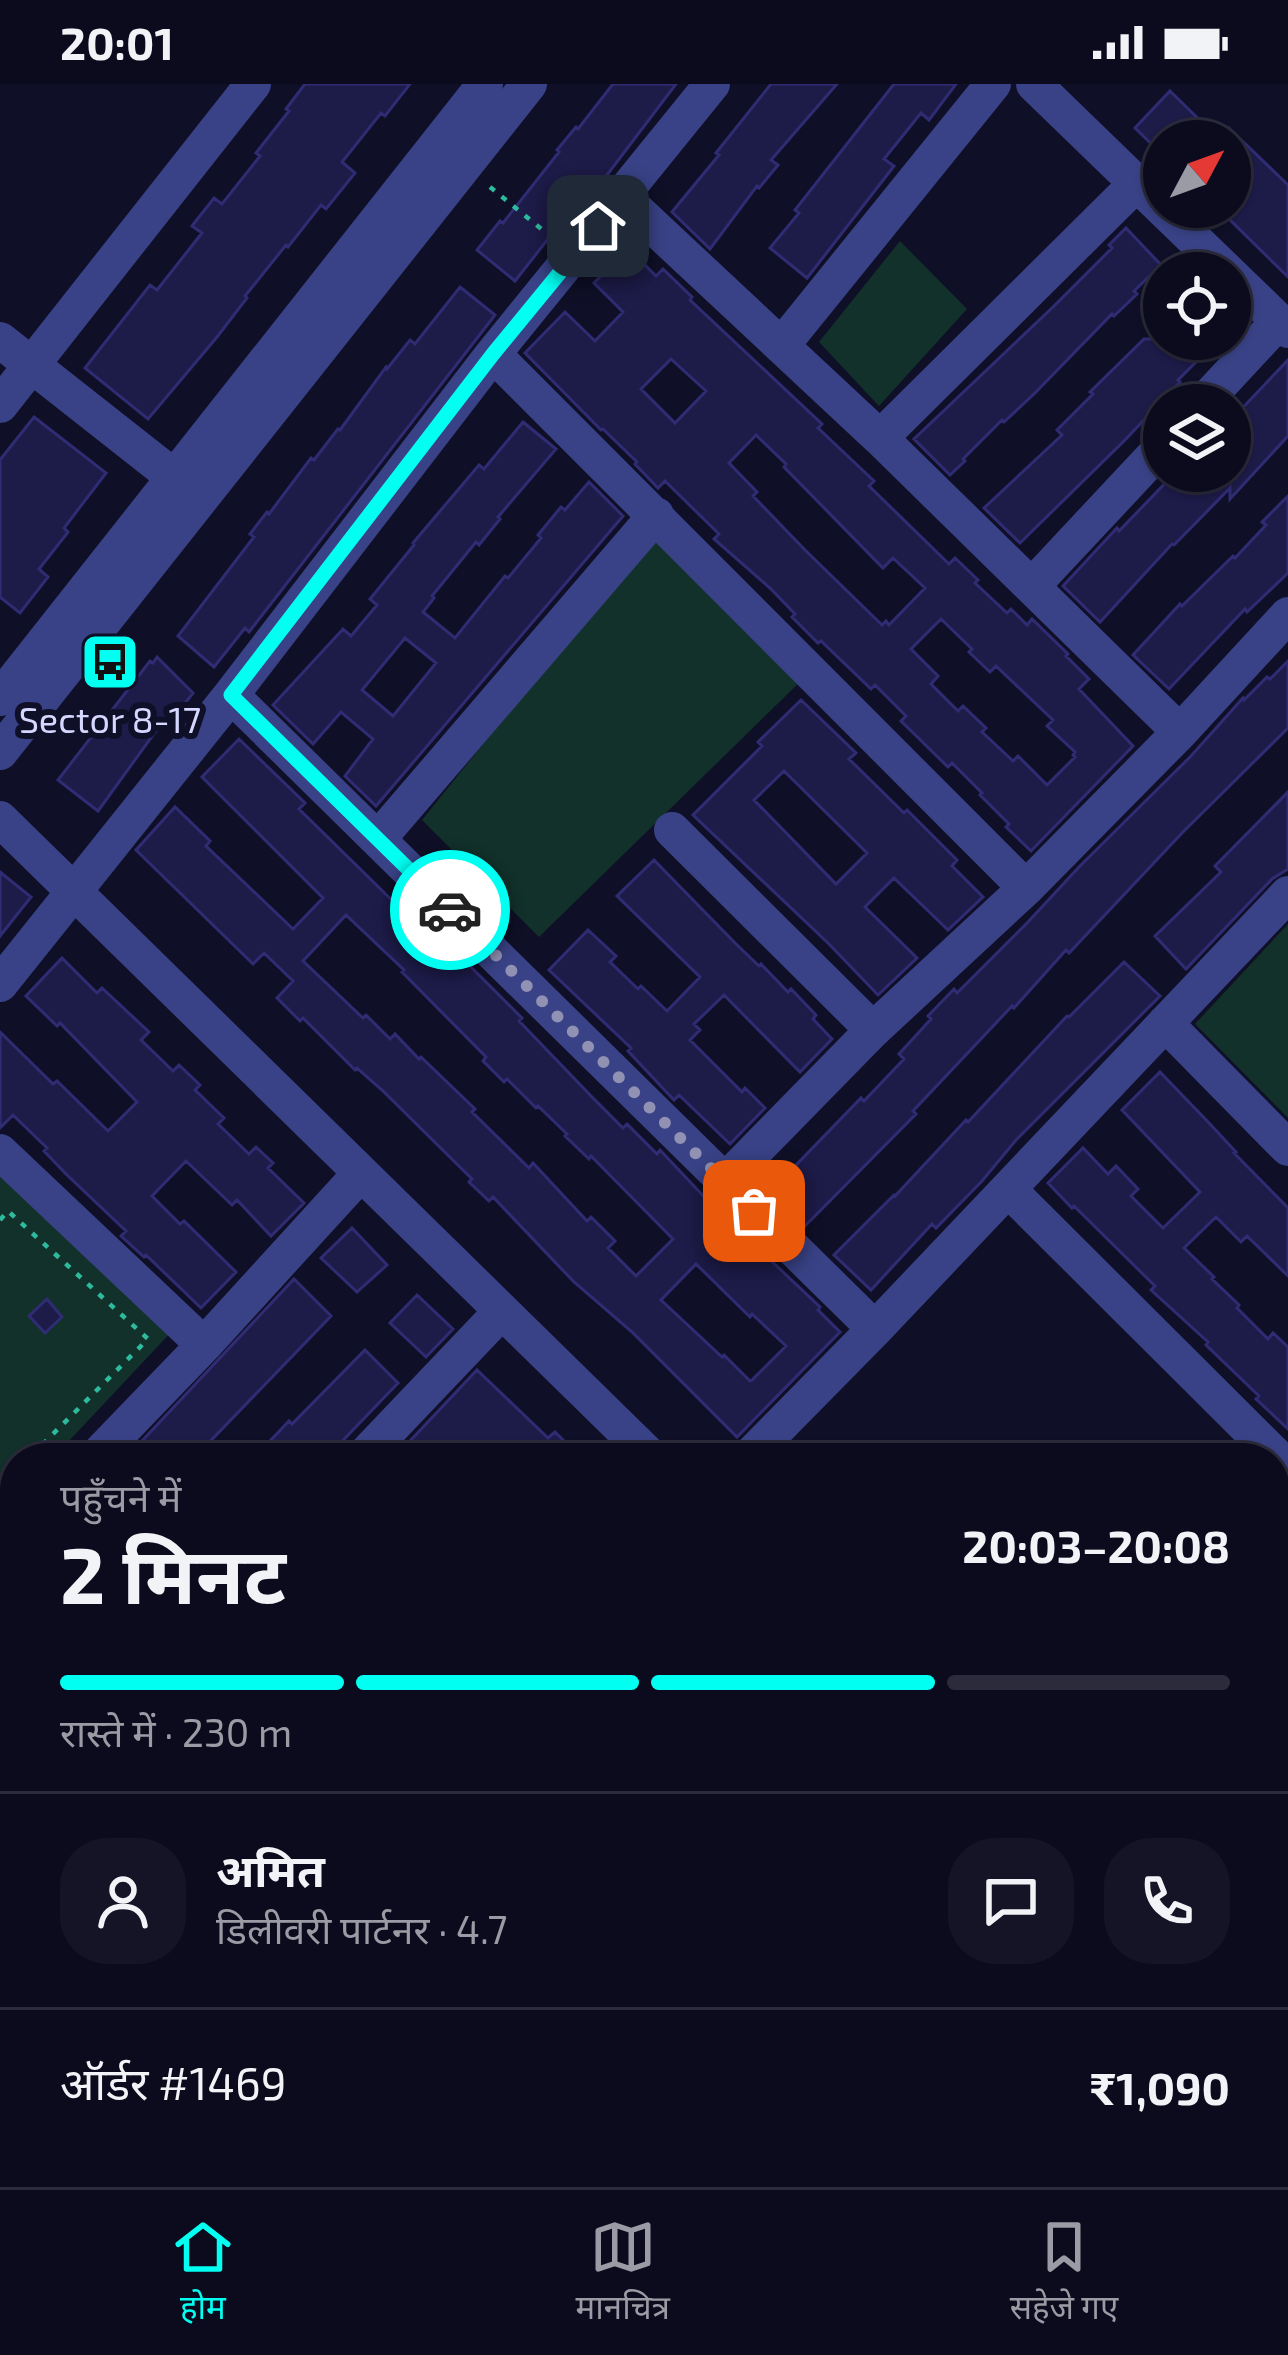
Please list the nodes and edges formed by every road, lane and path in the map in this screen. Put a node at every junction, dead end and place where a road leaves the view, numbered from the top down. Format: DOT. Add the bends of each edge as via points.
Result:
graph roads {
  1 [pos="253,84"];
  2 [pos="485,84"];
  3 [pos="529,84"];
  4 [pos="712,84"];
  5 [pos="993,84"];
  6 [pos="1034,84"];
  7 [pos="1136,184"];
  8 [pos="490,187"];
  9 [pos="622,197"];
  10 [pos="1208,252"];
  11 [pos="574,255"];
  12 [pos="1251,294"];
  13 [pos="1283,326"];
  14 [pos="0,340"];
  15 [pos="782,345"];
  16 [pos="493,354"];
  17 [pos="31,365"];
  18 [pos="1223,384"];
  19 [pos="0,405"];
  20 [pos="880,438"];
  21 [pos="1143,467"];
  22 [pos="174,477"];
  23 [pos="656,515"];
  24 [pos="1032,586"];
  25 [pos="1288,615"];
  26 [pos="231,695"];
  27 [pos="0,698"];
  28 [pos="1180,732"];
  29 [pos="0,752"];
  30 [pos="0,819"];
  31 [pos="672,830"];
  32 [pos="377,839"];
  33 [pos="1026,888"];
  34 [pos="74,892"];
  35 [pos="1288,893"];
  36 [pos="0,984"];
  37 [pos="1165,1023"];
  38 [pos="873,1030"];
  39 [pos="1288,1148"];
  40 [pos="0,1152"];
  41 [pos="361,1173"];
  42 [pos="724,1181"];
  43 [pos="1008,1189"];
  44 [pos="0,1220"];
  45 [pos="502,1311"];
  46 [pos="874,1330"];
  47 [pos="204,1345"];
  48 [pos="44,1443"];
  49 [pos="109,1443"];
  50 [pos="376,1443"];
  51 [pos="637,1443"];
  52 [pos="763,1443"];
  53 [pos="1263,1443"];
  1 -- 17 [label="street"];
  2 -- 22 [label="street"];
  3 -- 29 [label="street"];
  4 -- 9 [label="street"];
  5 -- 15 [label="street"];
  6 -- 7 [label="street"];
  7 -- 10 [label="street"];
  7 -- 20 [label="street"];
  8 -- 11 [label="path"];
  9 -- 11 [label="street"];
  9 -- 15 [label="street"];
  11 -- 16 [label="street"];
  12 -- 13 [label="street"];
  13 -- 18 [label="street"];
  14 -- 17 [label="street"];
  15 -- 20 [label="street"];
  16 -- 23 [label="street"];
  16 -- 26 [label="street"];
  17 -- 19 [label="street"];
  17 -- 22 [label="street"];
  20 -- 24 [label="street"];
  21 -- 24 [label="street"];
  22 -- 27 [label="street"];
  23 -- 32 [label="street"];
  23 -- 33 [label="street"];
  24 -- 28 [label="street"];
  25 -- 28 [label="street"];
  26 -- 32 [label="street"];
  26 -- 34 [label="street"];
  28 -- 33 [label="street"];
  30 -- 34 [label="street"];
  31 -- 38 [label="street"];
  32 -- 42 [label="street"];
  33 -- 38 [label="street"];
  34 -- 36 [label="street"];
  34 -- 41 [label="street"];
  35 -- 37 [label="street"];
  37 -- 39 [label="street"];
  37 -- 43 [label="street"];
  38 -- 42 [label="street"];
  40 -- 47 [label="street"];
  41 -- 45 [label="street"];
  41 -- 47 [label="street"];
  42 -- 46 [label="street"];
  43 -- 46 [label="street"];
  43 -- 53 [label="street"];
  44 -- 48 [label="path" via="8,1211 148,1339"];
  45 -- 50 [label="street"];
  45 -- 51 [label="street"];
  46 -- 52 [label="street"];
  47 -- 49 [label="street"];
}
